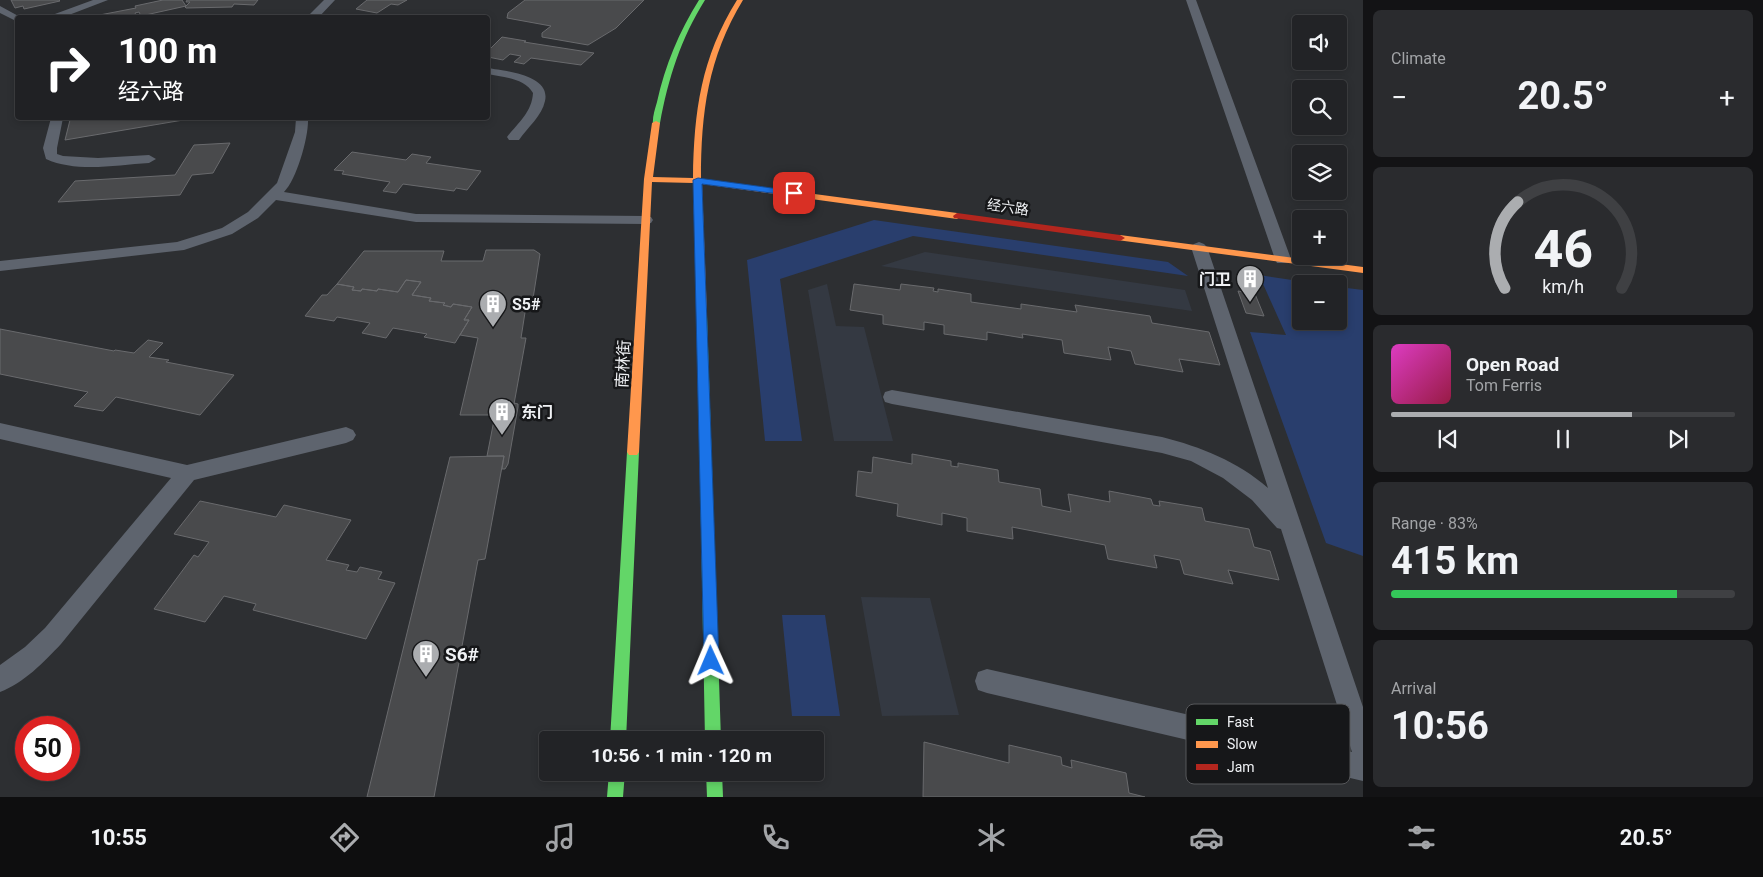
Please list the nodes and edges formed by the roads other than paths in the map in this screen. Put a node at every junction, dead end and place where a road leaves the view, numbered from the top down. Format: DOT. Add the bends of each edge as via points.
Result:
graph roads {
  1 [pos="103,0"];
  2 [pos="330,0"];
  3 [pos="702,0"];
  4 [pos="740,0"];
  5 [pos="1191,0"];
  6 [pos="0,9"];
  7 [pos="58,15"];
  8 [pos="314,15"];
  9 [pos="15,17"];
  10 [pos="490,71"];
  11 [pos="57,120"];
  12 [pos="302,120"];
  13 [pos="514,137"];
  14 [pos="149,159"];
  15 [pos="648,180"];
  16 [pos="698,180"];
  17 [pos="274,195"];
  18 [pos="646,220"];
  19 [pos="1199,247"];
  20 [pos="1283,259"];
  21 [pos="0,266"];
  22 [pos="1363,270"];
  23 [pos="892,397"];
  24 [pos="0,431"];
  25 [pos="346,435"];
  26 [pos="187,473"];
  27 [pos="1292,530"];
  28 [pos="0,680"];
  29 [pos="986,681"];
  30 [pos="1349,704"];
  31 [pos="1350,706"];
  32 [pos="1186,727"];
  33 [pos="618,731"];
  34 [pos="713,731"];
  35 [pos="1363,746"];
  36 [pos="1350,765"];
  37 [pos="1363,768"];
  38 [pos="616,781"];
  39 [pos="714,781"];
  40 [pos="615,797"];
  41 [pos="715,797"];
  1 -- 7 [label="lane"];
  2 -- 8 [label="lane"];
  3 -- 15 [label="main road, 南林街" via="680,37 668,69 655,127"];
  4 -- 16 [label="main road" via="717,40 708,72 699,128"];
  5 -- 20 [label="lane"];
  6 -- 9 [label="lane"];
  10 -- 13 [label="lane" via="522,78 539,91 540,101"];
  11 -- 14 [label="lane" via="50,148 51,156 56,160"];
  12 -- 17 [label="lane" via="286,180"];
  15 -- 16 [label="main road, 经六路"];
  15 -- 18 [label="main road, 南林街"];
  16 -- 19 [label="main road, 经六路"];
  16 -- 34 [label="main road"];
  17 -- 18 [label="lane" via="416,218"];
  17 -- 21 [label="lane" via="238,226 191,245"];
  18 -- 33 [label="main road, 南林街"];
  19 -- 20 [label="main road, 经六路"];
  19 -- 27 [label="lane"];
  20 -- 22 [label="main road, 经六路"];
  23 -- 27 [label="lane" via="1162,445 1204,456 1252,485"];
  24 -- 26 [label="lane"];
  25 -- 26 [label="lane"];
  26 -- 28 [label="lane" via="53,636"];
  27 -- 30 [label="lane"];
  29 -- 32 [label="lane"];
  31 -- 35 [label="lane"];
  36 -- 37 [label="lane"];
  38 -- 40 [label="main road"];
  39 -- 41 [label="main road"];
}
